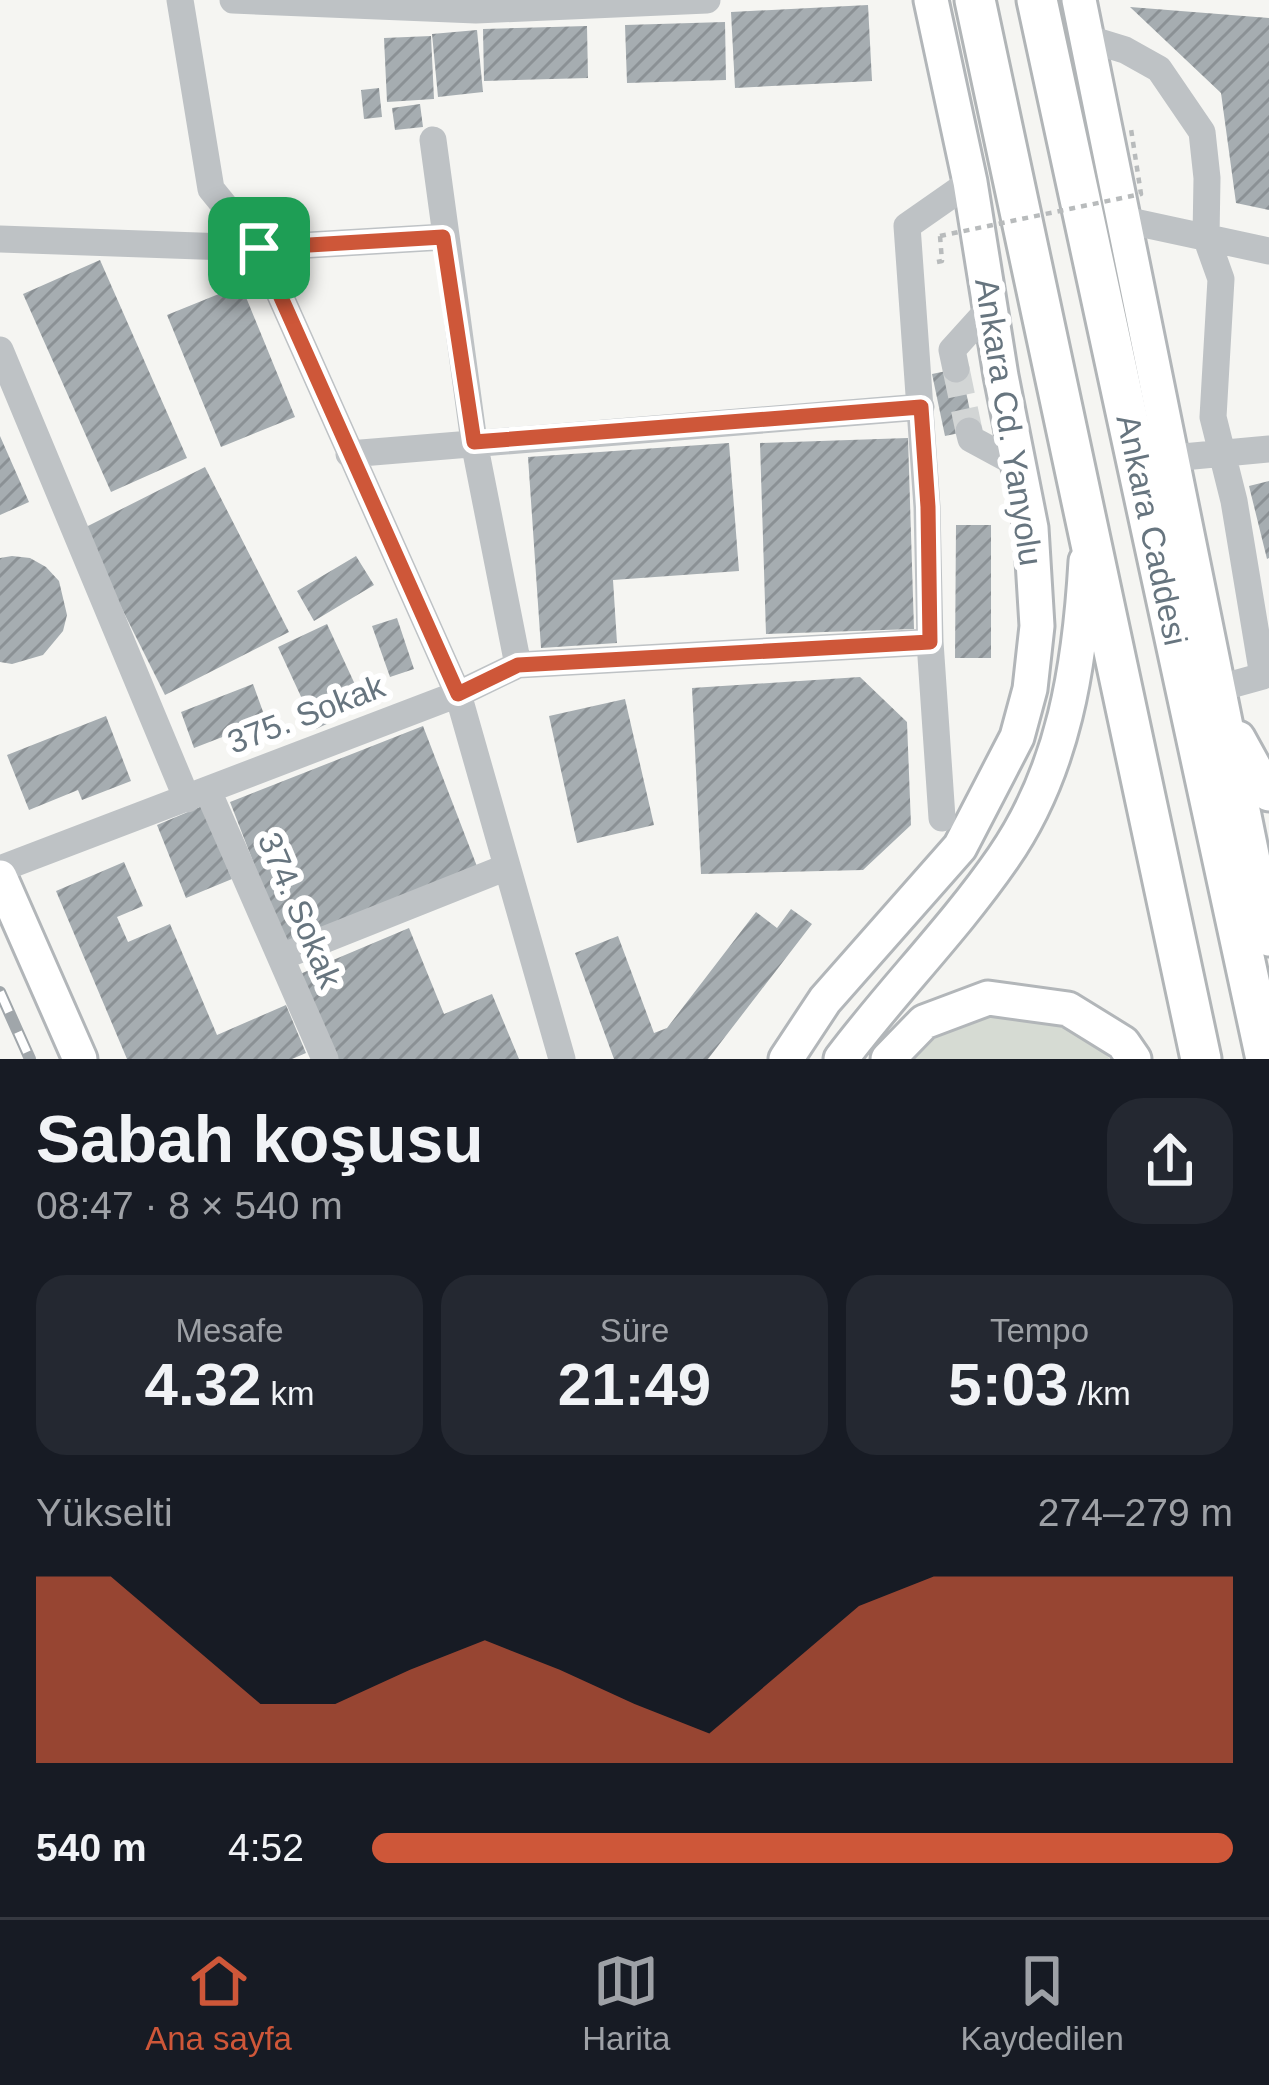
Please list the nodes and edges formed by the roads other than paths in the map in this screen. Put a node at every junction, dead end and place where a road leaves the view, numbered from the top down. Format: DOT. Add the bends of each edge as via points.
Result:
graph roads {
  1 [pos="180,0"];
  2 [pos="233,0"];
  3 [pos="707,0"];
  4 [pos="931,0"];
  5 [pos="975,0"];
  6 [pos="1037,0"];
  7 [pos="1079,0"];
  8 [pos="356,3"];
  9 [pos="1086,38"];
  10 [pos="433,140"];
  11 [pos="970,182"];
  12 [pos="1125,220"];
  13 [pos="443,237"];
  14 [pos="1206,237"];
  15 [pos="0,239"];
  16 [pos="259,248"];
  17 [pos="1269,251"];
  18 [pos="990,308"];
  19 [pos="0,350"];
  20 [pos="956,369"];
  21 [pos="1058,381"];
  22 [pos="921,407"];
  23 [pos="969,431"];
  24 [pos="474,442"];
  25 [pos="1269,449"];
  26 [pos="1223,453"];
  27 [pos="349,454"];
  28 [pos="1172,458"];
  29 [pos="1019,465"];
  30 [pos="930,642"];
  31 [pos="518,665"];
  32 [pos="1266,685"];
  33 [pos="458,694"];
  34 [pos="1218,698"];
  35 [pos="1269,794"];
  36 [pos="197,795"];
  37 [pos="942,818"];
  38 [pos="507,867"];
  39 [pos="0,873"];
  40 [pos="1269,939"];
  41 [pos="281,957"];
  42 [pos="787,1055"];
  43 [pos="80,1059"];
  44 [pos="325,1059"];
  45 [pos="562,1059"];
  46 [pos="841,1059"];
  47 [pos="888,1059"];
  48 [pos="1134,1059"];
  49 [pos="1201,1059"];
  50 [pos="1266,1059"];
  1 -- 16 [label="street" via="211,189"];
  2 -- 8 [label="street"];
  3 -- 8 [label="street" via="476,10"];
  4 -- 11 [label="main road, Ankara Cd. Yanyolu"];
  5 -- 21 [label="highway, Ankara Caddesi"];
  6 -- 50 [label="highway, Ankara Caddesi"];
  7 -- 9 [label="main road"];
  9 -- 12 [label="main road"];
  9 -- 14 [label="street" via="1159,69 1202,132"];
  10 -- 13 [label="street"];
  11 -- 18 [label="main road, Ankara Cd. Yanyolu"];
  11 -- 22 [label="street" via="907,226"];
  12 -- 14 [label="street"];
  12 -- 28 [label="main road"];
  13 -- 16 [label="street"];
  13 -- 24 [label="street"];
  14 -- 17 [label="street"];
  14 -- 26 [label="street" via="1221,279 1213,417"];
  15 -- 16 [label="street"];
  16 -- 27 [label="street"];
  18 -- 20 [label="street" via="952,350"];
  18 -- 29 [label="main road, Ankara Cd. Yanyolu"];
  19 -- 36 [label="street, 374. Sokak"];
  21 -- 46 [label="main road" via="1086,558 1079,661 1064,728 1006,854"];
  21 -- 49 [label="highway, Ankara Caddesi"];
  22 -- 24 [label="street"];
  22 -- 30 [label="street"];
  23 -- 29 [label="street" via="971,440"];
  24 -- 27 [label="street"];
  24 -- 31 [label="street"];
  25 -- 26 [label="street"];
  26 -- 28 [label="street"];
  26 -- 32 [label="street"];
  27 -- 33 [label="street"];
  28 -- 34 [label="main road"];
  29 -- 42 [label="main road, Ankara Cd. Yanyolu" via="1037,626 1017,736 960,847"];
  30 -- 31 [label="street, 375. Sokak"];
  30 -- 37 [label="street"];
  31 -- 33 [label="street, 375. Sokak"];
  32 -- 34 [label="street"];
  33 -- 36 [label="street, 375. Sokak"];
  33 -- 38 [label="street"];
  34 -- 35 [label="main road"];
  34 -- 40 [label="main road"];
  36 -- 39 [label="street, 375. Sokak"];
  36 -- 41 [label="street, 374. Sokak"];
  38 -- 41 [label="street"];
  38 -- 45 [label="street"];
  39 -- 43 [label="main road"];
  41 -- 44 [label="street, 374. Sokak"];
  47 -- 48 [label="main road" via="924,1022 988,998 1068,1010 1123,1042"];
}
